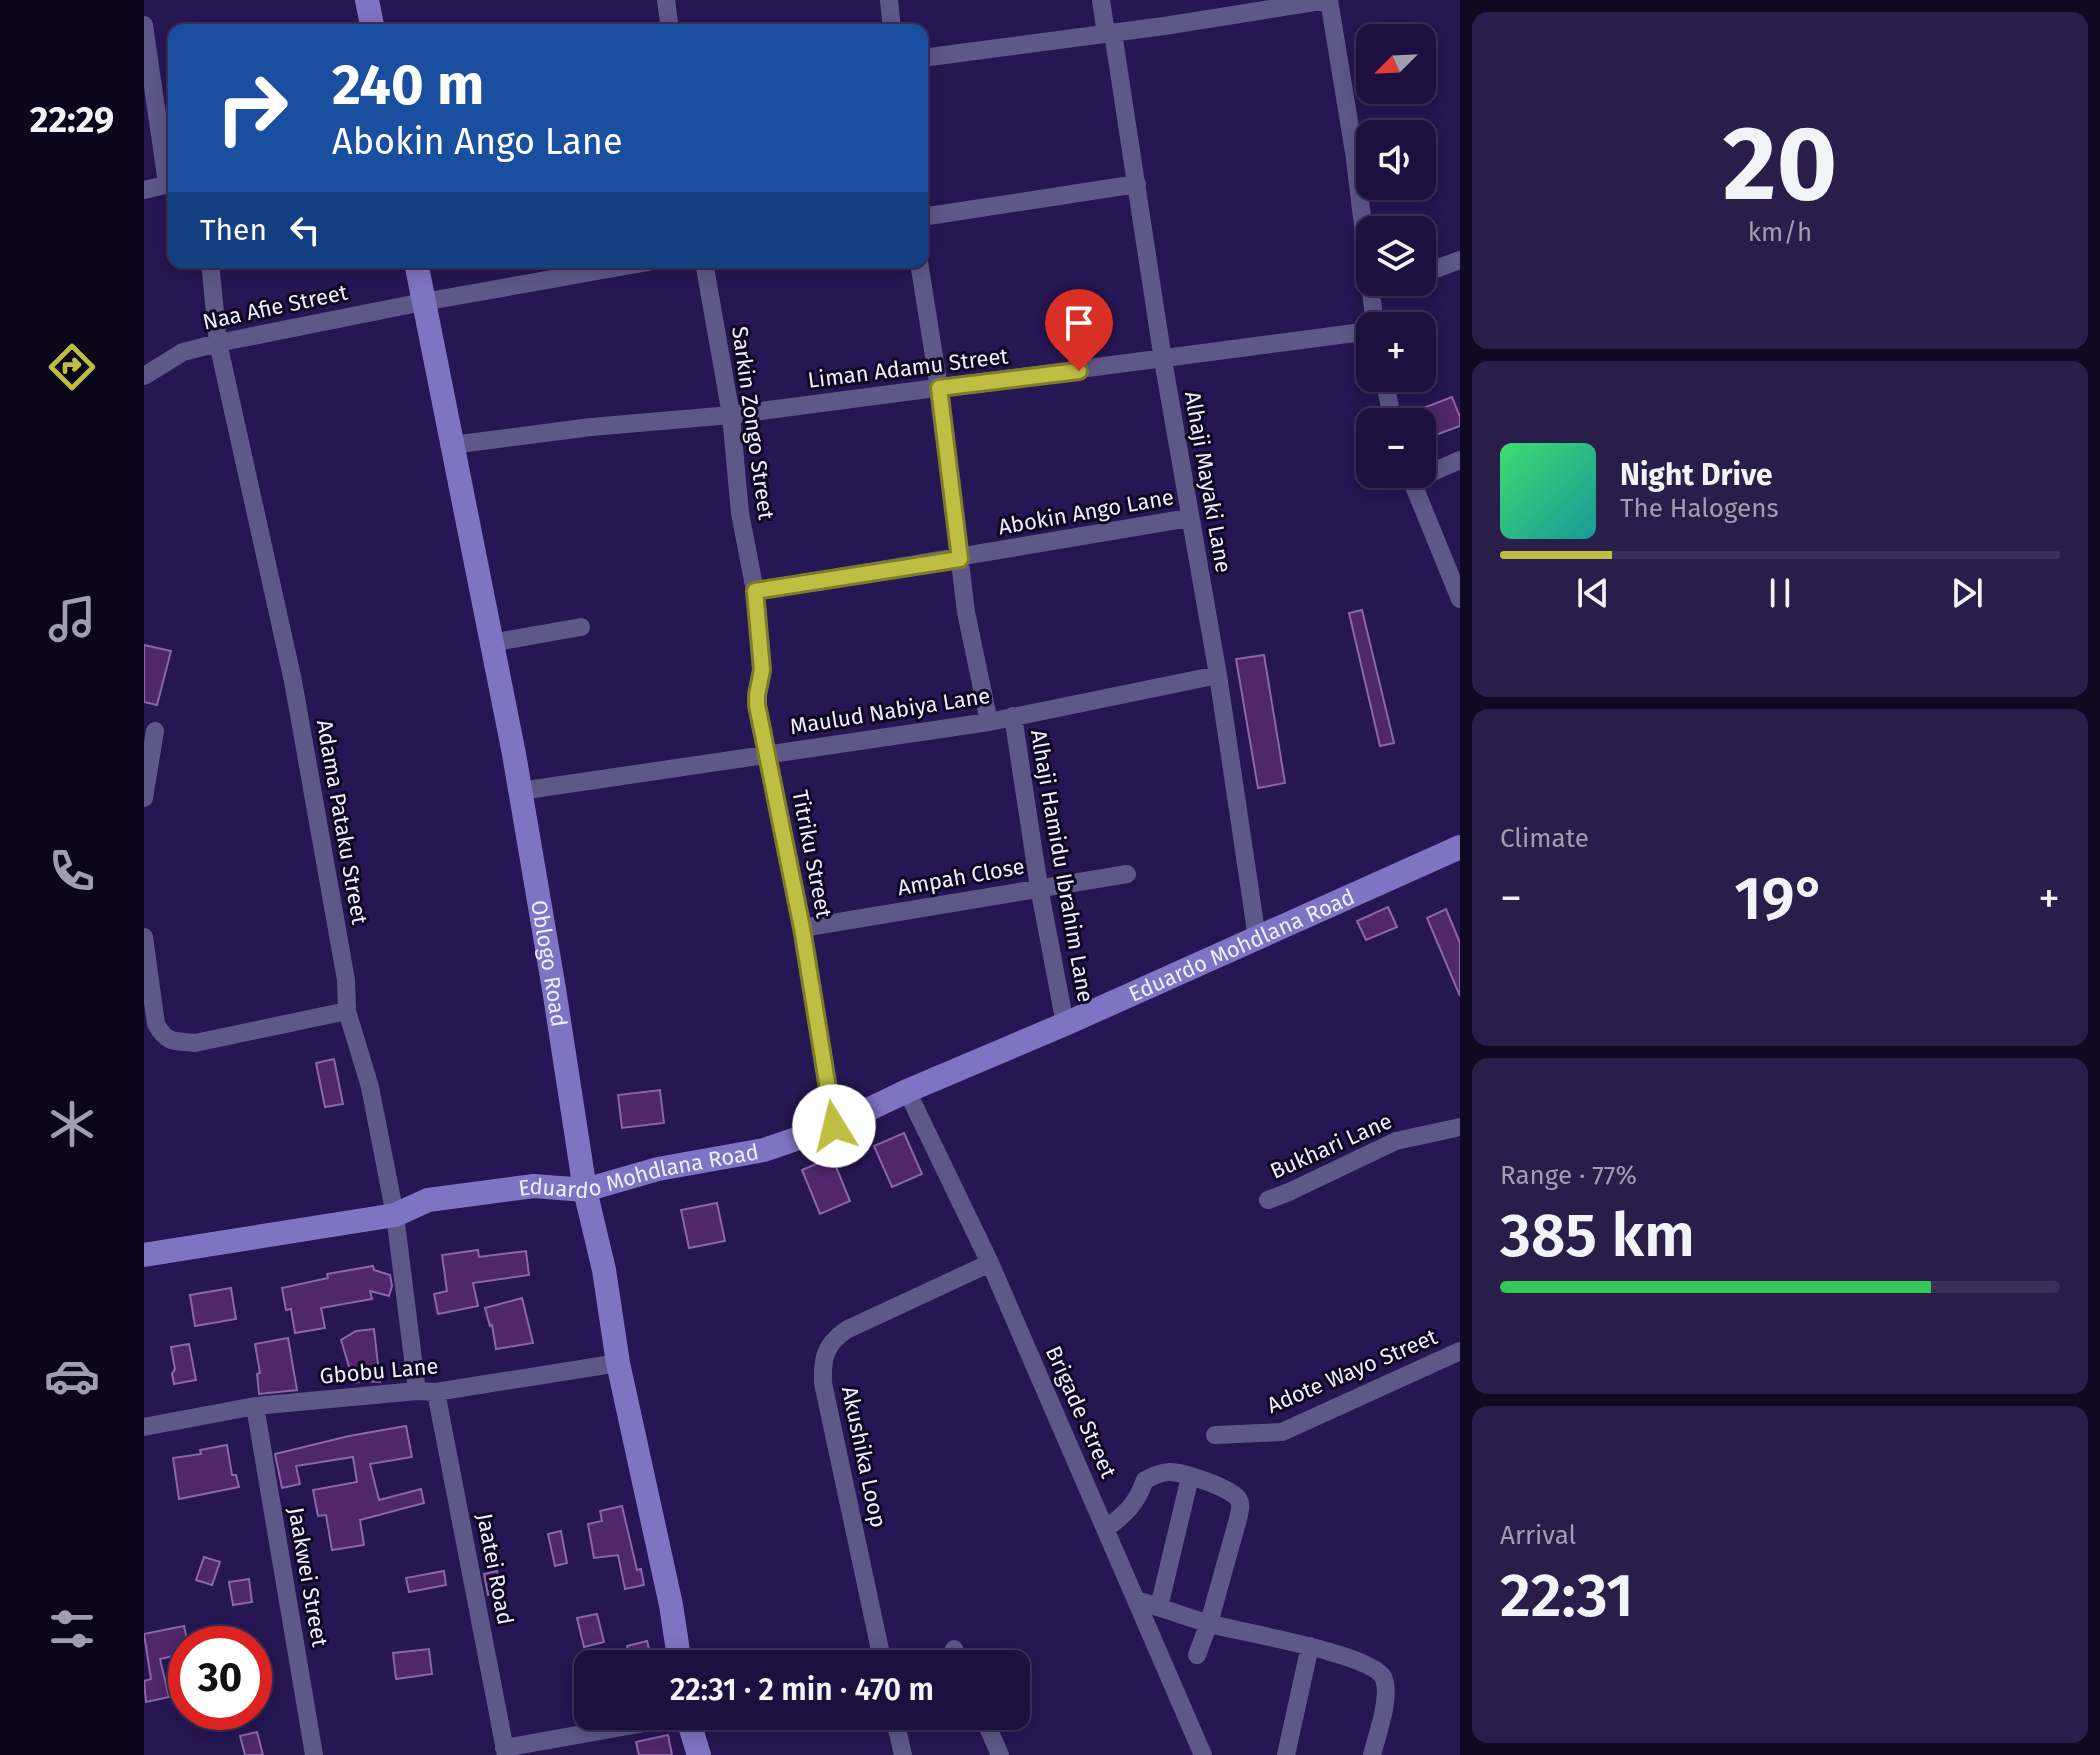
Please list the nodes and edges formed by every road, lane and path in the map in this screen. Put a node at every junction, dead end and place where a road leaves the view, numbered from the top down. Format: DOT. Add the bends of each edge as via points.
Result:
graph roads {
  1 [pos="367,0"];
  2 [pos="666,0"];
  3 [pos="889,0"];
  4 [pos="1101,0"];
  5 [pos="1328,0"];
  6 [pos="372,24"];
  7 [pos="669,24"];
  8 [pos="891,24"];
  9 [pos="144,25"];
  10 [pos="1109,34"];
  11 [pos="928,57"];
  12 [pos="168,171"];
  13 [pos="168,184"];
  14 [pos="1137,184"];
  15 [pos="144,190"];
  16 [pos="928,216"];
  17 [pos="1362,216"];
  18 [pos="1460,260"];
  19 [pos="211,268"];
  20 [pos="417,268"];
  21 [pos="614,268"];
  22 [pos="705,268"];
  23 [pos="920,268"];
  24 [pos="1436,269"];
  25 [pos="423,302"];
  26 [pos="1356,333"];
  27 [pos="218,343"];
  28 [pos="1163,360"];
  29 [pos="144,376"];
  30 [pos="939,388"];
  31 [pos="731,415"];
  32 [pos="452,445"];
  33 [pos="1460,460"];
  34 [pos="1436,469"];
  35 [pos="1415,488"];
  36 [pos="1189,518"];
  37 [pos="960,559"];
  38 [pos="755,591"];
  39 [pos="1460,599"];
  40 [pos="581,627"];
  41 [pos="491,643"];
  42 [pos="1218,675"];
  43 [pos="1013,716"];
  44 [pos="989,722"];
  45 [pos="155,731"];
  46 [pos="769,754"];
  47 [pos="520,791"];
  48 [pos="144,798"];
  49 [pos="1460,847"];
  50 [pos="1127,874"];
  51 [pos="1039,887"];
  52 [pos="802,928"];
  53 [pos="144,937"];
  54 [pos="1257,938"];
  55 [pos="347,1011"];
  56 [pos="1065,1024"];
  57 [pos="907,1091"];
  58 [pos="834,1126"];
  59 [pos="1460,1127"];
  60 [pos="585,1190"];
  61 [pos="1268,1200"];
  62 [pos="395,1215"];
  63 [pos="144,1255"];
  64 [pos="990,1263"];
  65 [pos="1460,1351"];
  66 [pos="618,1363"];
  67 [pos="427,1391"];
  68 [pos="255,1406"];
  69 [pos="144,1427"];
  70 [pos="1215,1435"];
  71 [pos="1190,1477"];
  72 [pos="1106,1529"];
  73 [pos="1136,1600"];
  74 [pos="1159,1607"];
  75 [pos="1209,1623"];
  76 [pos="1310,1646"];
  77 [pos="678,1650"];
  78 [pos="880,1650"];
  79 [pos="1197,1655"];
  80 [pos="616,1730"];
  81 [pos="691,1730"];
  82 [pos="897,1730"];
  83 [pos="989,1730"];
  84 [pos="505,1752"];
  85 [pos="314,1755"];
  86 [pos="699,1755"];
  87 [pos="903,1755"];
  88 [pos="1000,1755"];
  89 [pos="1203,1755"];
  90 [pos="1286,1755"];
  91 [pos="1372,1755"];
  1 -- 6 [label="main road"];
  2 -- 7 [label="street"];
  3 -- 8 [label="street"];
  4 -- 10 [label="street, Alhaji Mayaki Lane"];
  5 -- 10 [label="street"];
  5 -- 17 [label="street"];
  9 -- 12 [label="street"];
  10 -- 11 [label="street"];
  10 -- 14 [label="street, Alhaji Mayaki Lane"];
  13 -- 15 [label="street"];
  14 -- 16 [label="street"];
  14 -- 28 [label="street, Alhaji Mayaki Lane"];
  18 -- 24 [label="street"];
  19 -- 27 [label="street, Adama Pataku Street"];
  20 -- 25 [label="main road, Oblogo Road"];
  21 -- 25 [label="street, Naa Afie Street"];
  22 -- 31 [label="street, Sarkin Zongo Street"];
  23 -- 30 [label="street"];
  25 -- 27 [label="street, Naa Afie Street"];
  25 -- 32 [label="main road, Oblogo Road"];
  26 -- 28 [label="street, Liman Adamu Street"];
  27 -- 29 [label="street, Naa Afie Street" via="183,352"];
  27 -- 55 [label="street, Adama Pataku Street" via="293,681 346,980"];
  28 -- 30 [label="street, Liman Adamu Street"];
  28 -- 36 [label="street, Alhaji Mayaki Lane"];
  30 -- 31 [label="street, Liman Adamu Street"];
  30 -- 37 [label="street"];
  31 -- 32 [label="street, Liman Adamu Street"];
  31 -- 38 [label="street, Sarkin Zongo Street" via="740,513"];
  32 -- 41 [label="main road, Oblogo Road"];
  33 -- 34 [label="street"];
  35 -- 39 [label="street"];
  36 -- 37 [label="street, Abokin Ango Lane"];
  36 -- 42 [label="street, Alhaji Mayaki Lane"];
  37 -- 38 [label="street, Abokin Ango Lane"];
  37 -- 44 [label="street"];
  38 -- 46 [label="street, Titriku Street" via="762,670 757,705"];
  40 -- 41 [label="street"];
  41 -- 47 [label="main road, Oblogo Road"];
  42 -- 43 [label="street, Maulud Nabiya Lane"];
  42 -- 54 [label="street, Alhaji Mayaki Lane"];
  43 -- 44 [label="street, Maulud Nabiya Lane"];
  43 -- 51 [label="street, Alhaji Hamidu Ibrahim Lane"];
  44 -- 46 [label="street, Maulud Nabiya Lane"];
  45 -- 48 [label="street"];
  46 -- 47 [label="street, Maulud Nabiya Lane"];
  46 -- 52 [label="street, Titriku Street"];
  47 -- 60 [label="main road, Oblogo Road"];
  49 -- 54 [label="main road, Eduardo Mohdlana Road"];
  50 -- 51 [label="street, Ampah Close"];
  51 -- 52 [label="street, Ampah Close"];
  51 -- 56 [label="street, Alhaji Hamidu Ibrahim Lane"];
  52 -- 58 [label="street, Titriku Street"];
  53 -- 55 [label="street" via="156,1024 171,1041 195,1043"];
  54 -- 56 [label="main road, Eduardo Mohdlana Road"];
  55 -- 62 [label="street, Adama Pataku Street" via="370,1087"];
  56 -- 57 [label="main road, Eduardo Mohdlana Road"];
  57 -- 58 [label="main road, Eduardo Mohdlana Road"];
  57 -- 64 [label="street, Brigade Street"];
  58 -- 60 [label="main road, Eduardo Mohdlana Road" via="764,1150 658,1169"];
  59 -- 61 [label="street, Bukhari Lane" via="1396,1141"];
  60 -- 62 [label="main road, Eduardo Mohdlana Road" via="534,1186 428,1200"];
  60 -- 66 [label="main road, Oblogo Road"];
  62 -- 63 [label="main road, Eduardo Mohdlana Road"];
  62 -- 67 [label="street, Adama Pataku Street"];
  64 -- 72 [label="street, Brigade Street"];
  64 -- 78 [label="street, Akushika Loop" via="846,1330 825,1351 823,1383"];
  65 -- 70 [label="street, Adote Wayo Street" via="1282,1432"];
  66 -- 67 [label="street, Gbobu Lane"];
  66 -- 77 [label="main road, Oblogo Road"];
  67 -- 68 [label="street, Gbobu Lane"];
  67 -- 84 [label="street, Jaatei Road"];
  68 -- 69 [label="street, Gbobu Lane"];
  68 -- 85 [label="street, Jaakwei Street"];
  71 -- 72 [label="street" via="1170,1471 1145,1480 1137,1500"];
  71 -- 74 [label="street"];
  71 -- 75 [label="street" via="1225,1488 1241,1505"];
  72 -- 73 [label="street, Brigade Street"];
  73 -- 74 [label="street"];
  73 -- 89 [label="street, Brigade Street"];
  74 -- 75 [label="street"];
  75 -- 76 [label="street"];
  75 -- 79 [label="street"];
  76 -- 90 [label="street"];
  76 -- 91 [label="street" via="1371,1665 1382,1676 1387,1693"];
  80 -- 84 [label="street"];
  81 -- 86 [label="main road"];
  82 -- 87 [label="street"];
  83 -- 88 [label="street"];
}
